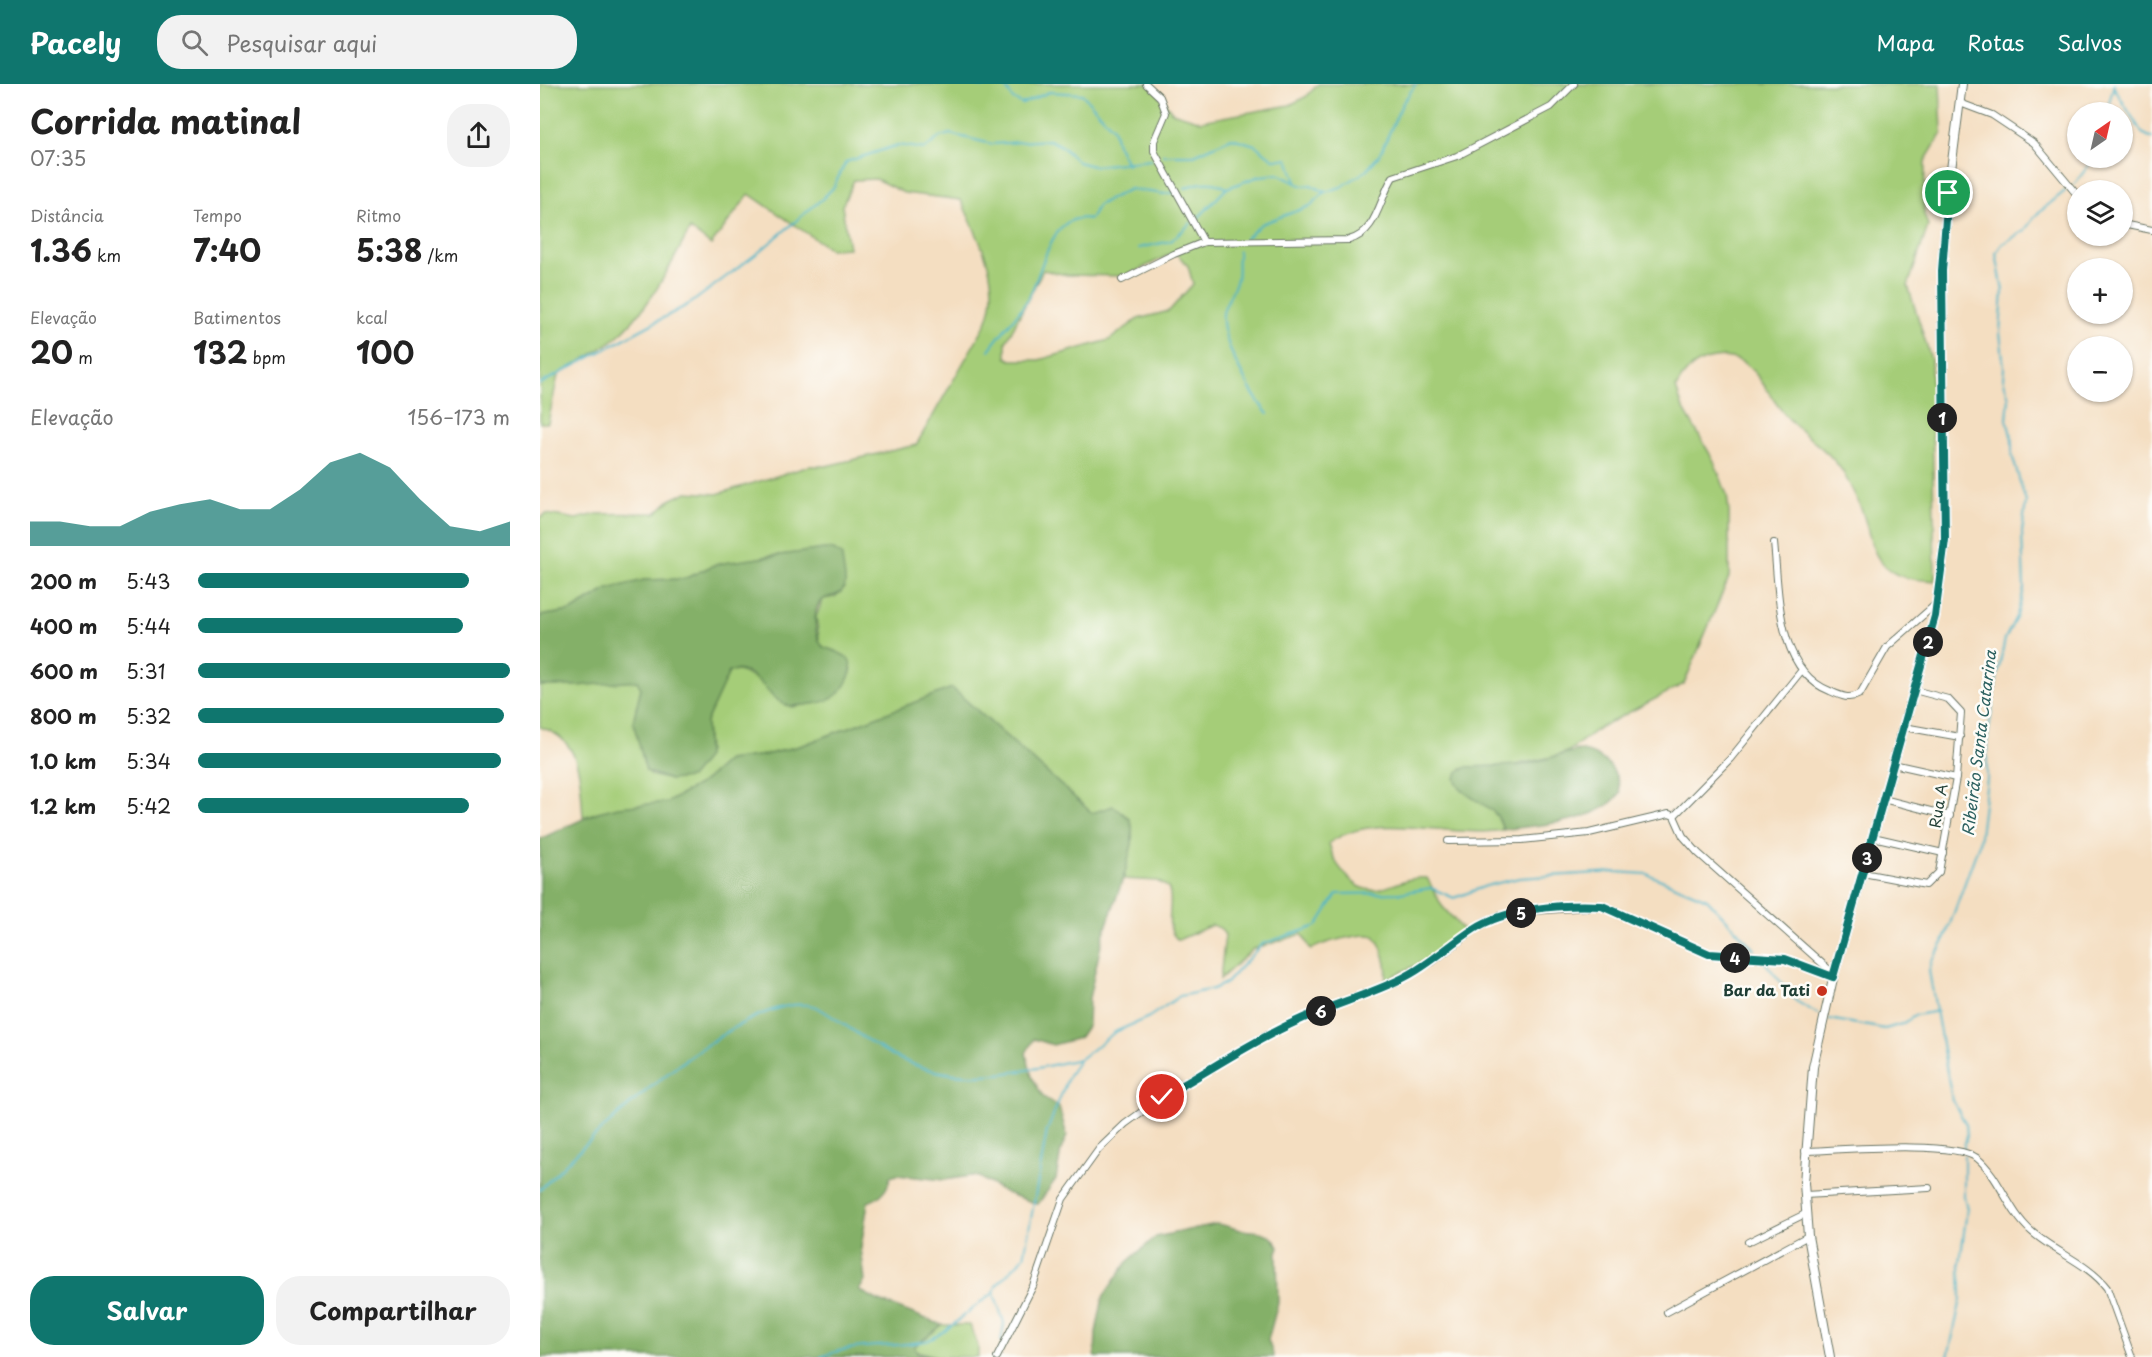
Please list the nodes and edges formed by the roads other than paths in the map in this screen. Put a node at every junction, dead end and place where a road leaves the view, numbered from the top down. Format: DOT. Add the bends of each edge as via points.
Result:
graph roads {
  1 [pos="1146,84"];
  2 [pos="1574,84"];
  3 [pos="1962,84"];
  4 [pos="1960,103"];
  5 [pos="2067,182"];
  6 [pos="2133,226"];
  7 [pos="2152,230"];
  8 [pos="1204,242"];
  9 [pos="1122,280"];
  10 [pos="1774,543"];
  11 [pos="1938,603"];
  12 [pos="1802,670"];
  13 [pos="1914,690"];
  14 [pos="1904,727"];
  15 [pos="1960,737"];
  16 [pos="1893,764"];
  17 [pos="1956,778"];
  18 [pos="1884,799"];
  19 [pos="1674,816"];
  20 [pos="1950,816"];
  21 [pos="1873,837"];
  22 [pos="1448,841"];
  23 [pos="1943,852"];
  24 [pos="1863,873"];
  25 [pos="1834,976"];
  26 [pos="1805,1151"];
  27 [pos="1929,1188"];
  28 [pos="1805,1195"];
  29 [pos="1807,1214"];
  30 [pos="1808,1236"];
  31 [pos="1748,1242"];
  32 [pos="1667,1312"];
  33 [pos="998,1357"];
  34 [pos="1830,1357"];
  35 [pos="2132,1357"];
  1 -- 8 [label="street" via="1160,98 1166,112 1154,151"];
  2 -- 8 [label="street" via="1551,107 1457,156 1393,177 1371,225 1360,238"];
  3 -- 4 [label="street"];
  4 -- 5 [label="street" via="1992,115 2034,142"];
  4 -- 11 [label="street" via="1942,271 1945,540"];
  6 -- 7 [label="street"];
  8 -- 9 [label="street"];
  10 -- 12 [label="street" via="1787,640"];
  11 -- 12 [label="street" via="1887,646 1867,684 1853,698 1826,690"];
  11 -- 13 [label="street"];
  12 -- 19 [label="street" via="1730,759"];
  13 -- 14 [label="street"];
  13 -- 15 [label="street, Rua A" via="1954,702 1961,713"];
  14 -- 15 [label="street"];
  14 -- 16 [label="street"];
  15 -- 17 [label="street, Rua A"];
  16 -- 17 [label="street"];
  16 -- 18 [label="street"];
  17 -- 20 [label="street, Rua A"];
  18 -- 20 [label="street"];
  18 -- 21 [label="street"];
  19 -- 22 [label="street" via="1662,815 1589,833 1522,840"];
  19 -- 25 [label="street" via="1683,836 1698,853"];
  20 -- 23 [label="street, Rua A"];
  21 -- 23 [label="street"];
  21 -- 24 [label="street"];
  23 -- 24 [label="street, Rua A" via="1939,873 1926,885"];
  24 -- 25 [label="street"];
  25 -- 26 [label="street" via="1813,1068"];
  25 -- 33 [label="street" via="1785,959 1709,954 1602,906 1533,911 1484,922 1432,962 1402,979 1261,1038 1162,1097 1125,1124 1099,1149 1063,1199 1033,1286"];
  26 -- 28 [label="street"];
  26 -- 35 [label="street" via="1926,1148 1968,1153 1986,1168 2012,1211 2029,1229 2107,1288"];
  27 -- 28 [label="street"];
  28 -- 29 [label="street"];
  29 -- 30 [label="street"];
  29 -- 31 [label="street"];
  30 -- 32 [label="street"];
  30 -- 34 [label="street"];
}
